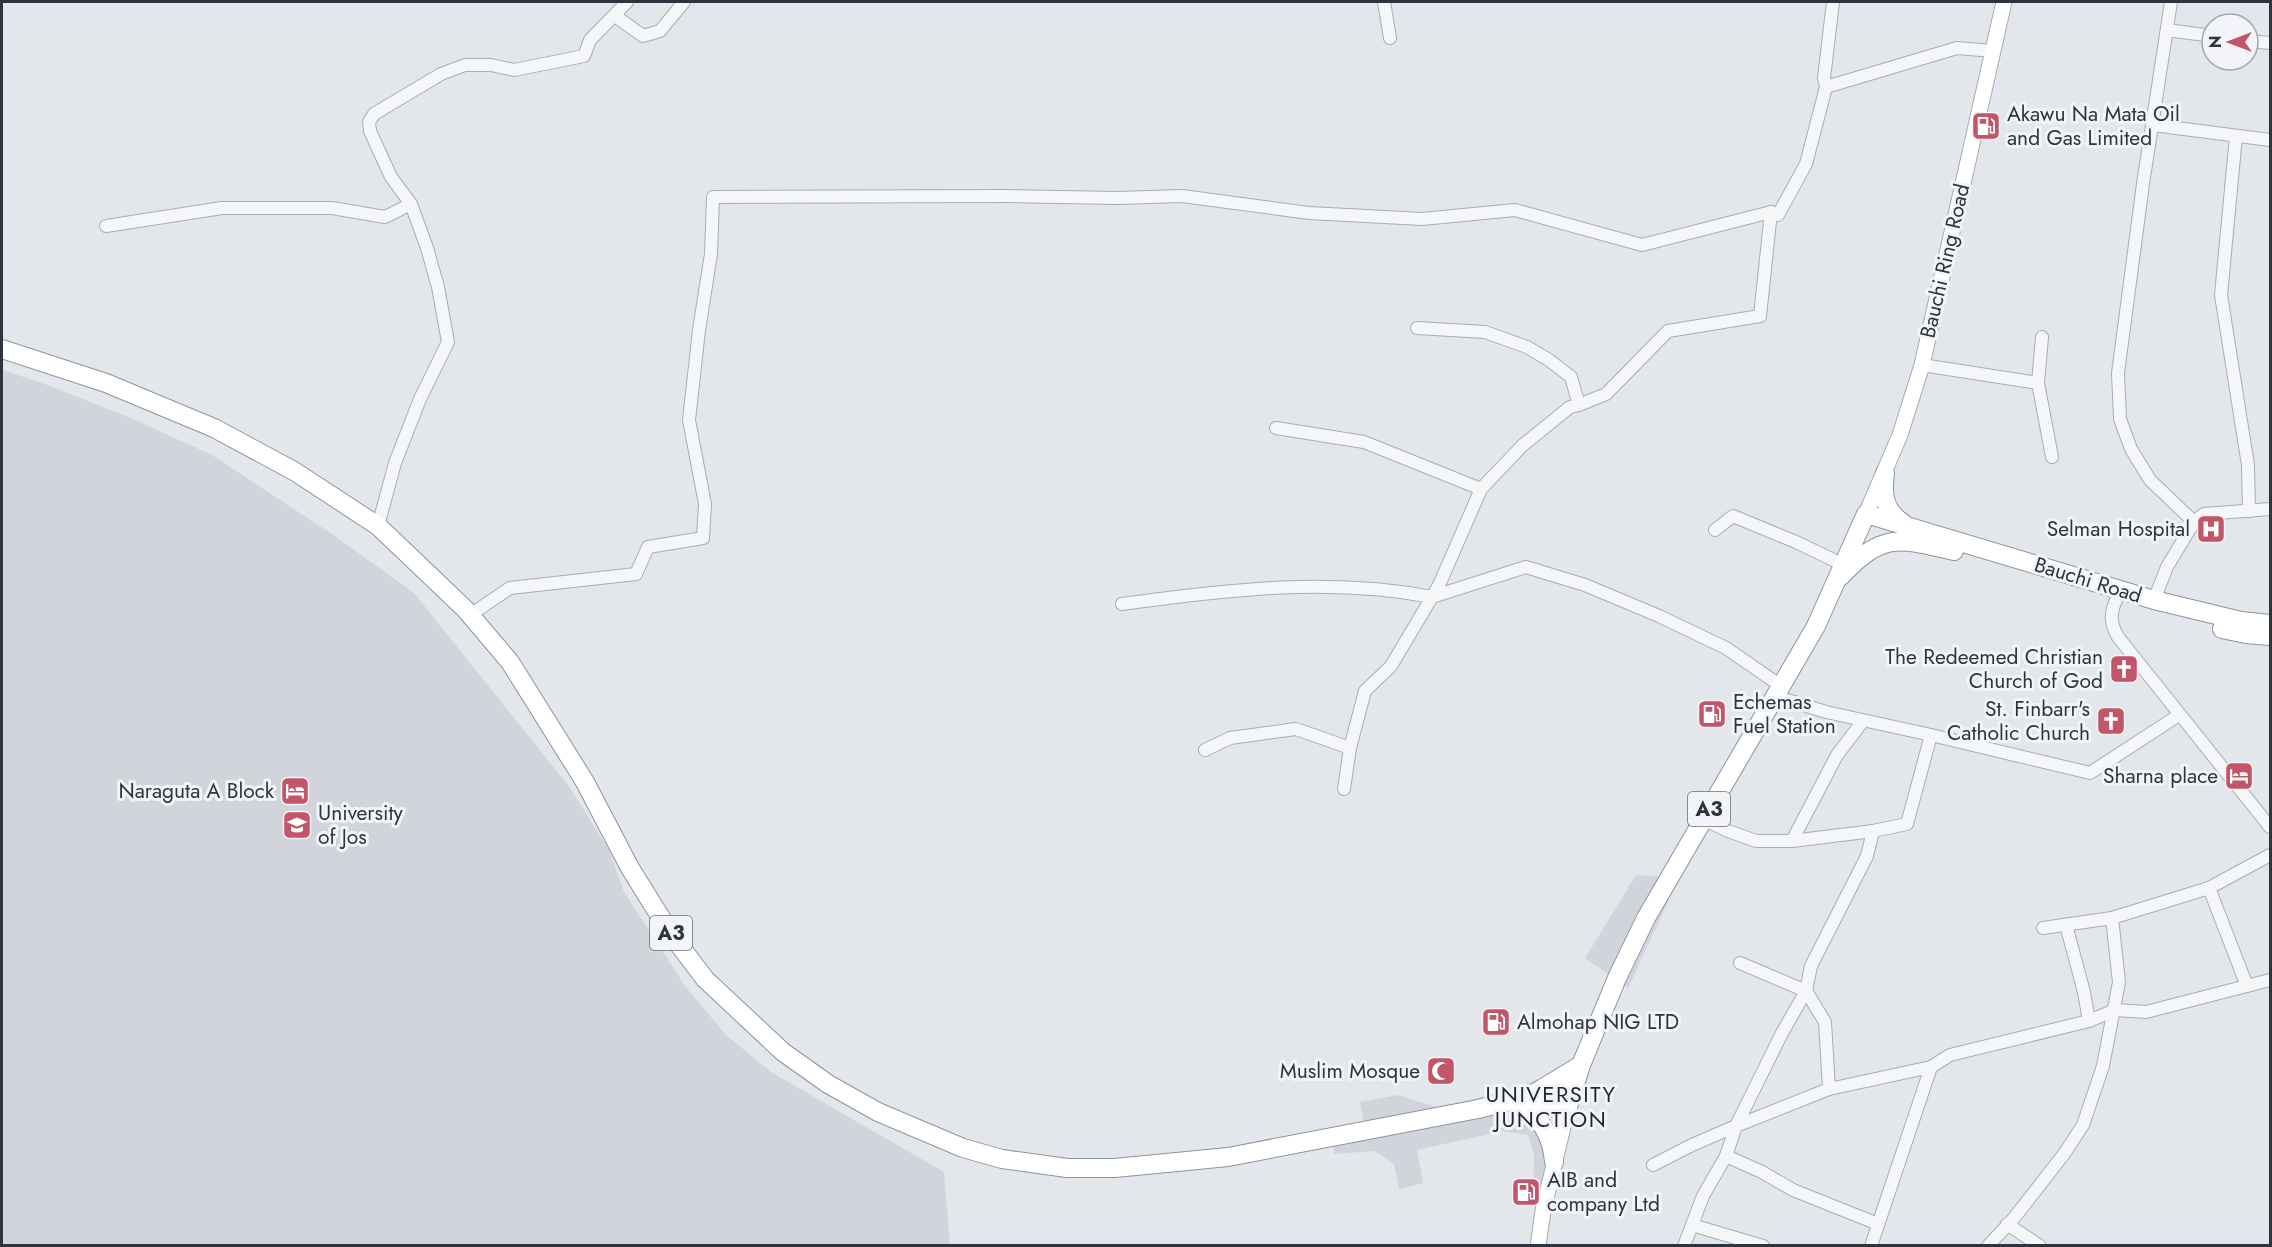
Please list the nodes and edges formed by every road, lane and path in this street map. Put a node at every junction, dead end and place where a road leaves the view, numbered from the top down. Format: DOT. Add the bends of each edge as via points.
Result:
graph roads {
  1 [pos="627,2"];
  2 [pos="684,2"];
  3 [pos="1384,2"];
  4 [pos="1833,2"];
  5 [pos="2004,2"];
  6 [pos="2171,2"];
  7 [pos="615,16"];
  8 [pos="2167,30"];
  9 [pos="2200,34"];
  10 [pos="1390,38"];
  11 [pos="1993,51"];
  12 [pos="1826,87"];
  13 [pos="2153,125"];
  14 [pos="2236,136"];
  15 [pos="2271,140"];
  16 [pos="411,204"];
  17 [pos="1771,212"];
  18 [pos="106,226"];
  19 [pos="1417,328"];
  20 [pos="2042,337"];
  21 [pos="2,349"];
  22 [pos="1922,365"];
  23 [pos="2038,382"];
  24 [pos="1579,405"];
  25 [pos="1276,428"];
  26 [pos="2052,457"];
  27 [pos="1885,473"];
  28 [pos="1481,489"];
  29 [pos="2271,509"];
  30 [pos="2249,511"];
  31 [pos="1866,514"];
  32 [pos="2194,522"];
  33 [pos="1907,525"];
  34 [pos="378,526"];
  35 [pos="1715,530"];
  36 [pos="1842,564"];
  37 [pos="1834,584"];
  38 [pos="1432,597"];
  39 [pos="2116,600"];
  40 [pos="2154,600"];
  41 [pos="1122,604"];
  42 [pos="470,615"];
  43 [pos="2271,624"];
  44 [pos="2271,636"];
  45 [pos="1778,691"];
  46 [pos="2180,715"];
  47 [pos="1863,721"];
  48 [pos="1931,735"];
  49 [pos="1350,748"];
  50 [pos="1205,750"];
  51 [pos="1344,789"];
  52 [pos="1703,819"];
  53 [pos="2271,827"];
  54 [pos="1873,831"];
  55 [pos="1792,841"];
  56 [pos="2271,855"];
  57 [pos="2209,888"];
  58 [pos="2112,918"];
  59 [pos="2066,925"];
  60 [pos="2043,928"];
  61 [pos="1740,963"];
  62 [pos="2271,980"];
  63 [pos="2247,986"];
  64 [pos="1806,991"];
  65 [pos="2115,1010"];
  66 [pos="2089,1021"];
  67 [pos="1581,1065"];
  68 [pos="1930,1067"];
  69 [pos="1829,1089"];
  70 [pos="1520,1101"];
  71 [pos="1568,1104"];
  72 [pos="1736,1126"];
  73 [pos="1726,1156"];
  74 [pos="1554,1162"];
  75 [pos="1653,1166"];
  76 [pos="1878,1224"];
  77 [pos="2007,1224"];
  78 [pos="1692,1225"];
  79 [pos="1538,1245"];
  80 [pos="1684,1245"];
  81 [pos="1763,1245"];
  82 [pos="1871,1245"];
  83 [pos="1988,1245"];
  84 [pos="2040,1245"];
  1 -- 7 [label="street"];
  2 -- 7 [label="street" via="660,31 643,36"];
  3 -- 10 [label="street"];
  4 -- 12 [label="street"];
  5 -- 11 [label="main road, Bauchi Ring Road"];
  6 -- 8 [label="street"];
  7 -- 16 [label="street" via="590,40 584,56 514,70 465,65 441,74 374,114 369,122 370,131 391,177"];
  8 -- 9 [label="street"];
  8 -- 13 [label="street"];
  11 -- 12 [label="street" via="1957,48"];
  11 -- 22 [label="main road, Bauchi Ring Road"];
  12 -- 17 [label="street" via="1806,164 1778,215"];
  13 -- 14 [label="street"];
  13 -- 32 [label="street" via="2118,374 2120,419 2131,449 2150,480"];
  14 -- 15 [label="street"];
  14 -- 30 [label="street" via="2220,295 2248,465"];
  16 -- 18 [label="street" via="385,217 332,208 222,208"];
  16 -- 34 [label="street" via="428,248 448,342 395,463"];
  17 -- 24 [label="street" via="1760,316 1668,332 1606,394"];
  17 -- 42 [label="street" via="1642,245 1515,210 1422,219 1310,213 1182,196 713,197 711,254 689,420 705,504 703,538 648,547 636,574 510,588"];
  19 -- 24 [label="street" via="1485,332 1527,347 1571,377"];
  20 -- 23 [label="street"];
  21 -- 34 [label="highway, A3" via="106,383 214,428 294,471"];
  22 -- 23 [label="street"];
  22 -- 27 [label="main road, Bauchi Ring Road"];
  23 -- 26 [label="street"];
  24 -- 28 [label="street" via="1570,407 1523,445"];
  25 -- 28 [label="street" via="1364,442"];
  27 -- 31 [label="main road, Bauchi Ring Road"];
  27 -- 33 [label="highway" via="1887,507"];
  28 -- 38 [label="street"];
  29 -- 30 [label="street"];
  30 -- 32 [label="street" via="2204,514"];
  31 -- 33 [label="highway, Bauchi Road"];
  31 -- 36 [label="highway, A3"];
  32 -- 40 [label="street" via="2167,567"];
  33 -- 40 [label="highway, Bauchi Road"];
  34 -- 42 [label="highway, A3"];
  35 -- 36 [label="street" via="1733,516"];
  36 -- 37 [label="highway, A3"];
  37 -- 39 [label="highway, Bauchi Road / A3" via="1878,545 1906,542 1939,548"];
  37 -- 45 [label="highway, A3" via="1816,626"];
  38 -- 41 [label="street" via="1401,591 1284,586"];
  38 -- 45 [label="street" via="1526,567 1585,585 1726,648"];
  38 -- 49 [label="street" via="1391,666 1365,691"];
  39 -- 44 [label="highway, Bauchi Road / A3" via="2246,634"];
  39 -- 46 [label="street" via="2110,614 2118,637"];
  40 -- 43 [label="highway, Bauchi Road" via="2241,621"];
  42 -- 70 [label="highway, A3" via="510,662 585,782 671,934 705,979 783,1052 878,1113 963,1148 1002,1159 1066,1168 1115,1168 1228,1157"];
  45 -- 47 [label="street"];
  45 -- 52 [label="highway, A3"];
  46 -- 48 [label="street" via="2090,773"];
  46 -- 53 [label="street"];
  47 -- 48 [label="street"];
  47 -- 55 [label="street" via="1837,754"];
  48 -- 54 [label="street" via="1907,824"];
  49 -- 50 [label="street" via="1296,729 1230,738"];
  49 -- 51 [label="street"];
  52 -- 55 [label="street" via="1756,841"];
  52 -- 67 [label="highway, A3" via="1629,950"];
  54 -- 55 [label="street"];
  54 -- 64 [label="street" via="1867,856 1811,966"];
  56 -- 57 [label="street"];
  57 -- 58 [label="street"];
  57 -- 63 [label="street"];
  58 -- 59 [label="street"];
  58 -- 65 [label="street" via="2119,982"];
  59 -- 60 [label="street"];
  59 -- 66 [label="street"];
  61 -- 64 [label="street"];
  62 -- 63 [label="street"];
  63 -- 65 [label="street" via="2146,1012"];
  64 -- 69 [label="street" via="1826,1022"];
  64 -- 72 [label="street"];
  65 -- 66 [label="street"];
  65 -- 77 [label="street" via="2103,1066 2083,1125"];
  66 -- 68 [label="street" via="1950,1055"];
  67 -- 70 [label="highway, A3"];
  67 -- 71 [label="highway, A3"];
  68 -- 69 [label="street"];
  68 -- 76 [label="street"];
  69 -- 72 [label="street"];
  70 -- 71 [label="highway, A3"];
  70 -- 74 [label="highway" via="1549,1134"];
  71 -- 74 [label="main road"];
  72 -- 73 [label="street"];
  72 -- 75 [label="street"];
  73 -- 76 [label="street" via="1793,1190"];
  73 -- 78 [label="street"];
  74 -- 79 [label="main road"];
  76 -- 82 [label="street"];
  77 -- 83 [label="street"];
  77 -- 84 [label="street"];
  78 -- 80 [label="street"];
  78 -- 81 [label="street"];
}
